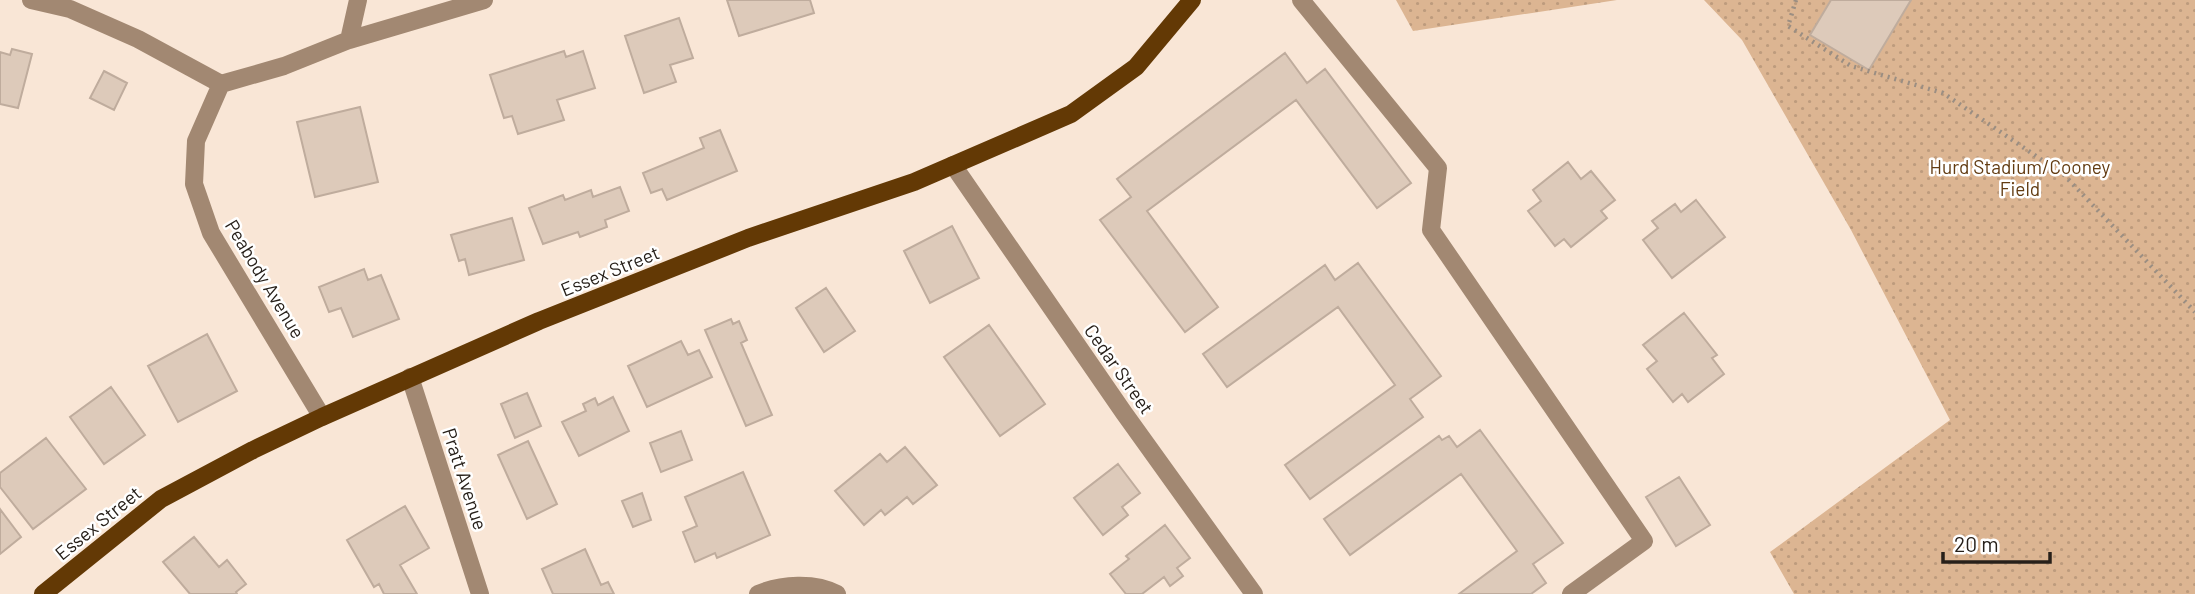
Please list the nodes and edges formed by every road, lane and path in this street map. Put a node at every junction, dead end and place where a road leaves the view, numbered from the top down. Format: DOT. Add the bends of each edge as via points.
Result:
graph roads {
  1 [pos="31,0"];
  2 [pos="358,0"];
  3 [pos="484,0"];
  4 [pos="1192,0"];
  5 [pos="1301,0"];
  6 [pos="1796,0"];
  7 [pos="349,40"];
  8 [pos="221,84"];
  9 [pos="953,165"];
  10 [pos="2195,312"];
  11 [pos="410,377"];
  12 [pos="322,417"];
  13 [pos="43,594"];
  14 [pos="480,594"];
  15 [pos="758,594"];
  16 [pos="837,594"];
  17 [pos="1254,594"];
  18 [pos="1571,594"];
  1 -- 8 [label="street" via="70,9 138,39"];
  2 -- 7 [label="street"];
  3 -- 7 [label="street"];
  4 -- 9 [label="main road, Essex Street" via="1136,67 1071,114"];
  5 -- 18 [label="street" via="1438,168 1431,230 1644,541"];
  6 -- 10 [label="path" via="1787,26 1851,66 1943,93 2064,175"];
  7 -- 8 [label="street"];
  8 -- 12 [label="street, Peabody Avenue" via="196,141 194,184 211,233"];
  9 -- 11 [label="main road, Essex Street" via="748,239"];
  9 -- 17 [label="street, Cedar Street"];
  11 -- 12 [label="main road, Essex Street"];
  11 -- 14 [label="street, Pratt Avenue"];
  12 -- 13 [label="main road, Essex Street" via="161,499"];
  15 -- 16 [label="street" via="799,586 825,587"];
}
